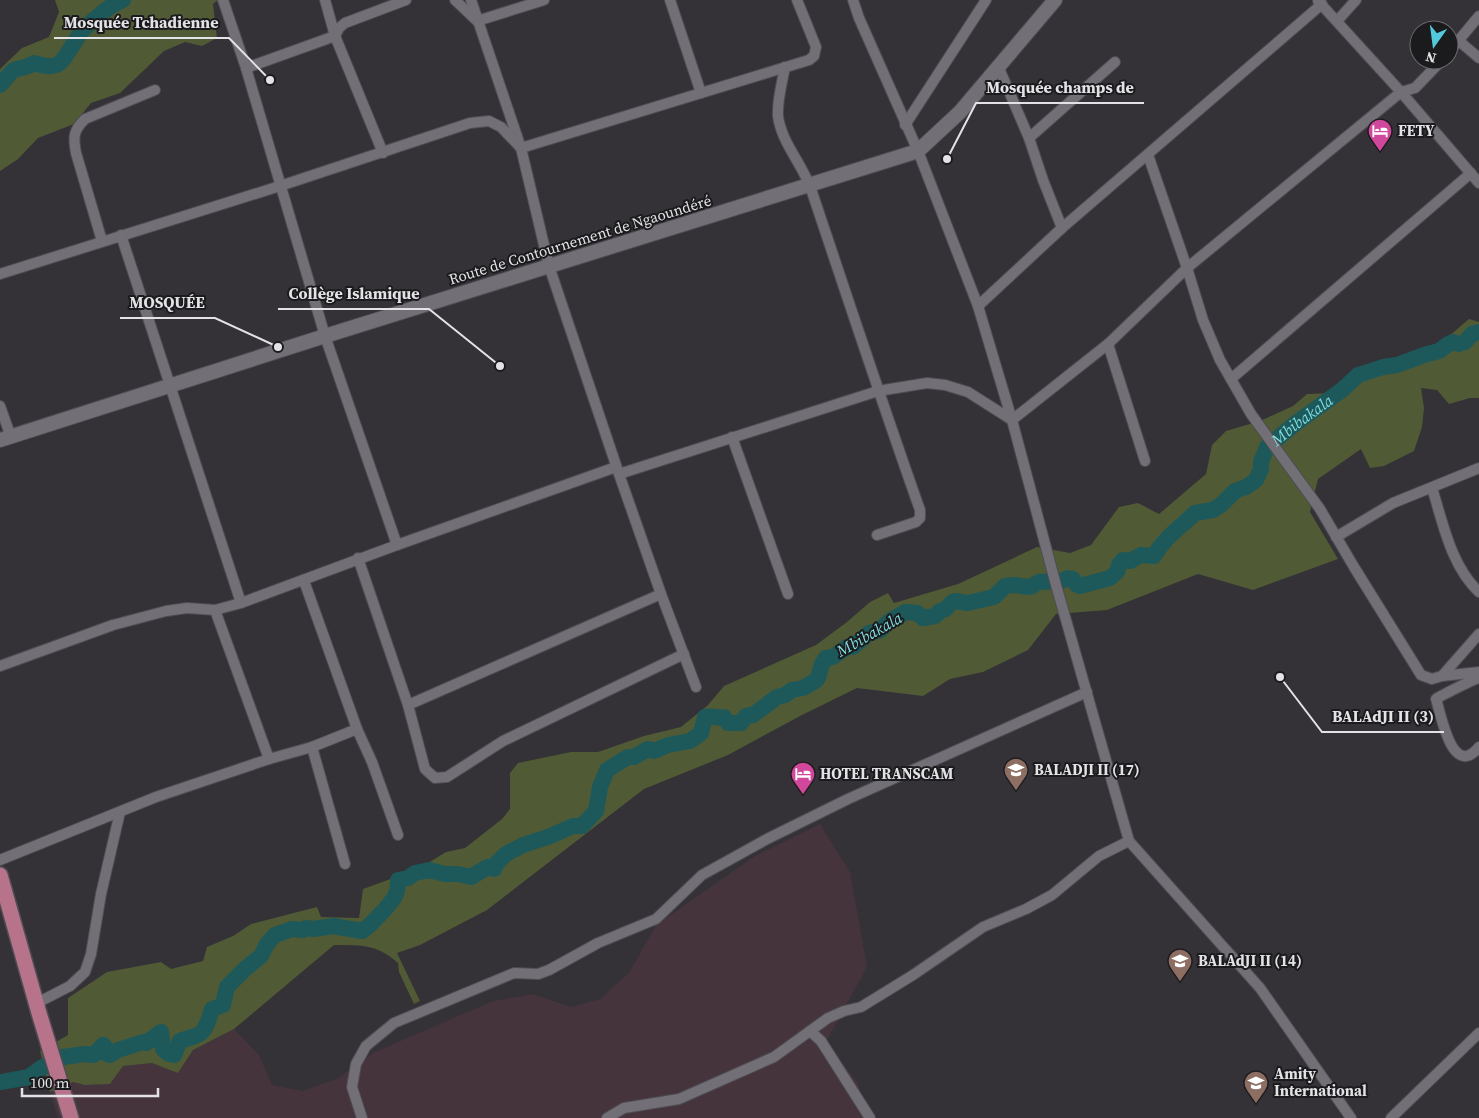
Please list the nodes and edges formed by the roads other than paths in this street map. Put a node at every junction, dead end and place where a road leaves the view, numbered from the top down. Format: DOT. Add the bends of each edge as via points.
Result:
graph roads {
  1 [pos="223,0"];
  2 [pos="325,0"];
  3 [pos="406,0"];
  4 [pos="456,0"];
  5 [pos="471,0"];
  6 [pos="544,0"];
  7 [pos="670,0"];
  8 [pos="797,0"];
  9 [pos="853,0"];
  10 [pos="986,0"];
  11 [pos="1055,0"];
  12 [pos="1356,0"];
  13 [pos="1320,2"];
  14 [pos="1479,16"];
  15 [pos="477,21"];
  16 [pos="1337,21"];
  17 [pos="335,36"];
  18 [pos="1459,41"];
  19 [pos="1479,58"];
  20 [pos="1115,62"];
  21 [pos="998,66"];
  22 [pos="785,67"];
  23 [pos="246,68"];
  24 [pos="1432,70"];
  25 [pos="155,90"];
  26 [pos="1401,92"];
  27 [pos="701,93"];
  28 [pos="905,125"];
  29 [pos="1029,138"];
  30 [pos="521,148"];
  31 [pos="918,151"];
  32 [pos="383,153"];
  33 [pos="1148,155"];
  34 [pos="1470,173"];
  35 [pos="1479,183"];
  36 [pos="280,186"];
  37 [pos="810,186"];
  38 [pos="1062,228"];
  39 [pos="121,235"];
  40 [pos="102,241"];
  41 [pos="549,266"];
  42 [pos="1187,268"];
  43 [pos="0,274"];
  44 [pos="978,306"];
  45 [pos="325,336"];
  46 [pos="1108,344"];
  47 [pos="1231,379"];
  48 [pos="169,386"];
  49 [pos="878,391"];
  50 [pos="0,406"];
  51 [pos="1012,420"];
  52 [pos="732,437"];
  53 [pos="5,438"];
  54 [pos="1146,462"];
  55 [pos="1479,468"];
  56 [pos="618,470"];
  57 [pos="1432,488"];
  58 [pos="877,535"];
  59 [pos="1336,537"];
  60 [pos="397,544"];
  61 [pos="358,558"];
  62 [pos="304,581"];
  63 [pos="1479,592"];
  64 [pos="661,594"];
  65 [pos="788,594"];
  66 [pos="241,603"];
  67 [pos="215,610"];
  68 [pos="1479,634"];
  69 [pos="684,654"];
  70 [pos="0,666"];
  71 [pos="1479,672"];
  72 [pos="1442,676"];
  73 [pos="1479,678"];
  74 [pos="696,687"];
  75 [pos="1086,692"];
  76 [pos="408,705"];
  77 [pos="356,730"];
  78 [pos="312,747"];
  79 [pos="1479,747"];
  80 [pos="269,759"];
  81 [pos="120,812"];
  82 [pos="398,835"];
  83 [pos="1129,841"];
  84 [pos="0,860"];
  85 [pos="345,864"];
  86 [pos="0,875"];
  87 [pos="37,1003"];
  88 [pos="810,1031"];
  89 [pos="1479,1033"];
  90 [pos="71,1118"];
  91 [pos="362,1118"];
  92 [pos="607,1118"];
  93 [pos="870,1118"];
  94 [pos="1351,1118"];
  95 [pos="1390,1118"];
  1 -- 23 [label="street"];
  2 -- 17 [label="street"];
  3 -- 17 [label="street" via="345,23"];
  4 -- 15 [label="street"];
  5 -- 15 [label="street"];
  6 -- 15 [label="street"];
  7 -- 27 [label="street"];
  8 -- 22 [label="street" via="816,47 814,56 809,60"];
  9 -- 28 [label="street"];
  10 -- 28 [label="street"];
  11 -- 21 [label="street, Route de Contournement de Ngaoundéré"];
  12 -- 16 [label="street"];
  13 -- 16 [label="street"];
  13 -- 33 [label="street"];
  14 -- 18 [label="street"];
  15 -- 30 [label="street"];
  16 -- 26 [label="street"];
  17 -- 23 [label="street"];
  17 -- 32 [label="street"];
  18 -- 19 [label="street"];
  20 -- 29 [label="street"];
  21 -- 29 [label="street"];
  21 -- 31 [label="street, Route de Contournement de Ngaoundéré" via="960,112"];
  22 -- 27 [label="street"];
  22 -- 37 [label="street" via="778,117"];
  23 -- 36 [label="street"];
  24 -- 26 [label="street" via="1415,88"];
  25 -- 40 [label="street" via="84,119 76,128 73,139 76,154"];
  26 -- 34 [label="street"];
  26 -- 42 [label="street"];
  27 -- 30 [label="street"];
  28 -- 31 [label="street"];
  29 -- 38 [label="street"];
  30 -- 32 [label="street" via="501,127 489,121 470,123"];
  30 -- 41 [label="street"];
  31 -- 37 [label="street, Route de Contournement de Ngaoundéré"];
  31 -- 44 [label="street"];
  32 -- 36 [label="street"];
  33 -- 38 [label="street"];
  33 -- 42 [label="street"];
  34 -- 35 [label="street"];
  34 -- 47 [label="street"];
  36 -- 39 [label="street"];
  36 -- 45 [label="street"];
  37 -- 41 [label="street, Route de Contournement de Ngaoundéré"];
  37 -- 49 [label="street"];
  38 -- 44 [label="street"];
  39 -- 40 [label="street"];
  39 -- 48 [label="street"];
  40 -- 43 [label="street"];
  41 -- 45 [label="street, Route de Contournement de Ngaoundéré"];
  41 -- 56 [label="street"];
  42 -- 46 [label="street"];
  42 -- 47 [label="street" via="1203,320"];
  44 -- 51 [label="street"];
  45 -- 48 [label="street, Route de Contournement de Ngaoundéré"];
  45 -- 60 [label="street"];
  46 -- 51 [label="street"];
  46 -- 54 [label="street"];
  47 -- 59 [label="street" via="1251,414 1320,508"];
  48 -- 53 [label="street, Route de Contournement de Ngaoundéré"];
  48 -- 66 [label="street"];
  49 -- 51 [label="street" via="927,382 945,385 968,392"];
  49 -- 52 [label="street"];
  49 -- 58 [label="street" via="920,510 920,518"];
  50 -- 53 [label="street"];
  51 -- 75 [label="street"];
  52 -- 56 [label="street"];
  52 -- 65 [label="street"];
  55 -- 57 [label="street"];
  56 -- 60 [label="street"];
  56 -- 64 [label="street"];
  57 -- 59 [label="street" via="1393,503"];
  57 -- 63 [label="street" via="1451,550"];
  59 -- 72 [label="street" via="1420,675 1432,679"];
  60 -- 61 [label="street"];
  61 -- 62 [label="street"];
  61 -- 76 [label="street"];
  62 -- 66 [label="street"];
  62 -- 77 [label="street"];
  64 -- 69 [label="street"];
  64 -- 76 [label="street"];
  66 -- 67 [label="street"];
  67 -- 70 [label="street" via="187,608 166,611 113,625"];
  67 -- 80 [label="street"];
  68 -- 72 [label="street"];
  69 -- 74 [label="street"];
  69 -- 76 [label="street" via="503,741 447,777 435,778 425,769"];
  71 -- 72 [label="street"];
  73 -- 79 [label="street" via="1436,699 1449,743 1455,751 1468,755"];
  75 -- 83 [label="street"];
  75 -- 91 [label="street" via="767,839 702,874 656,919 598,943 549,970 538,974 514,973 394,1023 366,1046 356,1064 352,1087"];
  77 -- 78 [label="street"];
  77 -- 82 [label="street" via="372,762"];
  78 -- 80 [label="street"];
  78 -- 85 [label="street"];
  80 -- 81 [label="street" via="156,796"];
  81 -- 84 [label="street"];
  81 -- 87 [label="street" via="101,894 92,954 84,972 70,986"];
  83 -- 88 [label="street" via="1099,856 1052,895 982,927 861,1007 828,1018"];
  83 -- 94 [label="street" via="1260,988"];
  86 -- 87 [label="main road"];
  87 -- 90 [label="main road"];
  88 -- 92 [label="street" via="774,1057 679,1099 624,1108"];
  88 -- 93 [label="street" via="821,1041"];
  89 -- 95 [label="street"];
}
